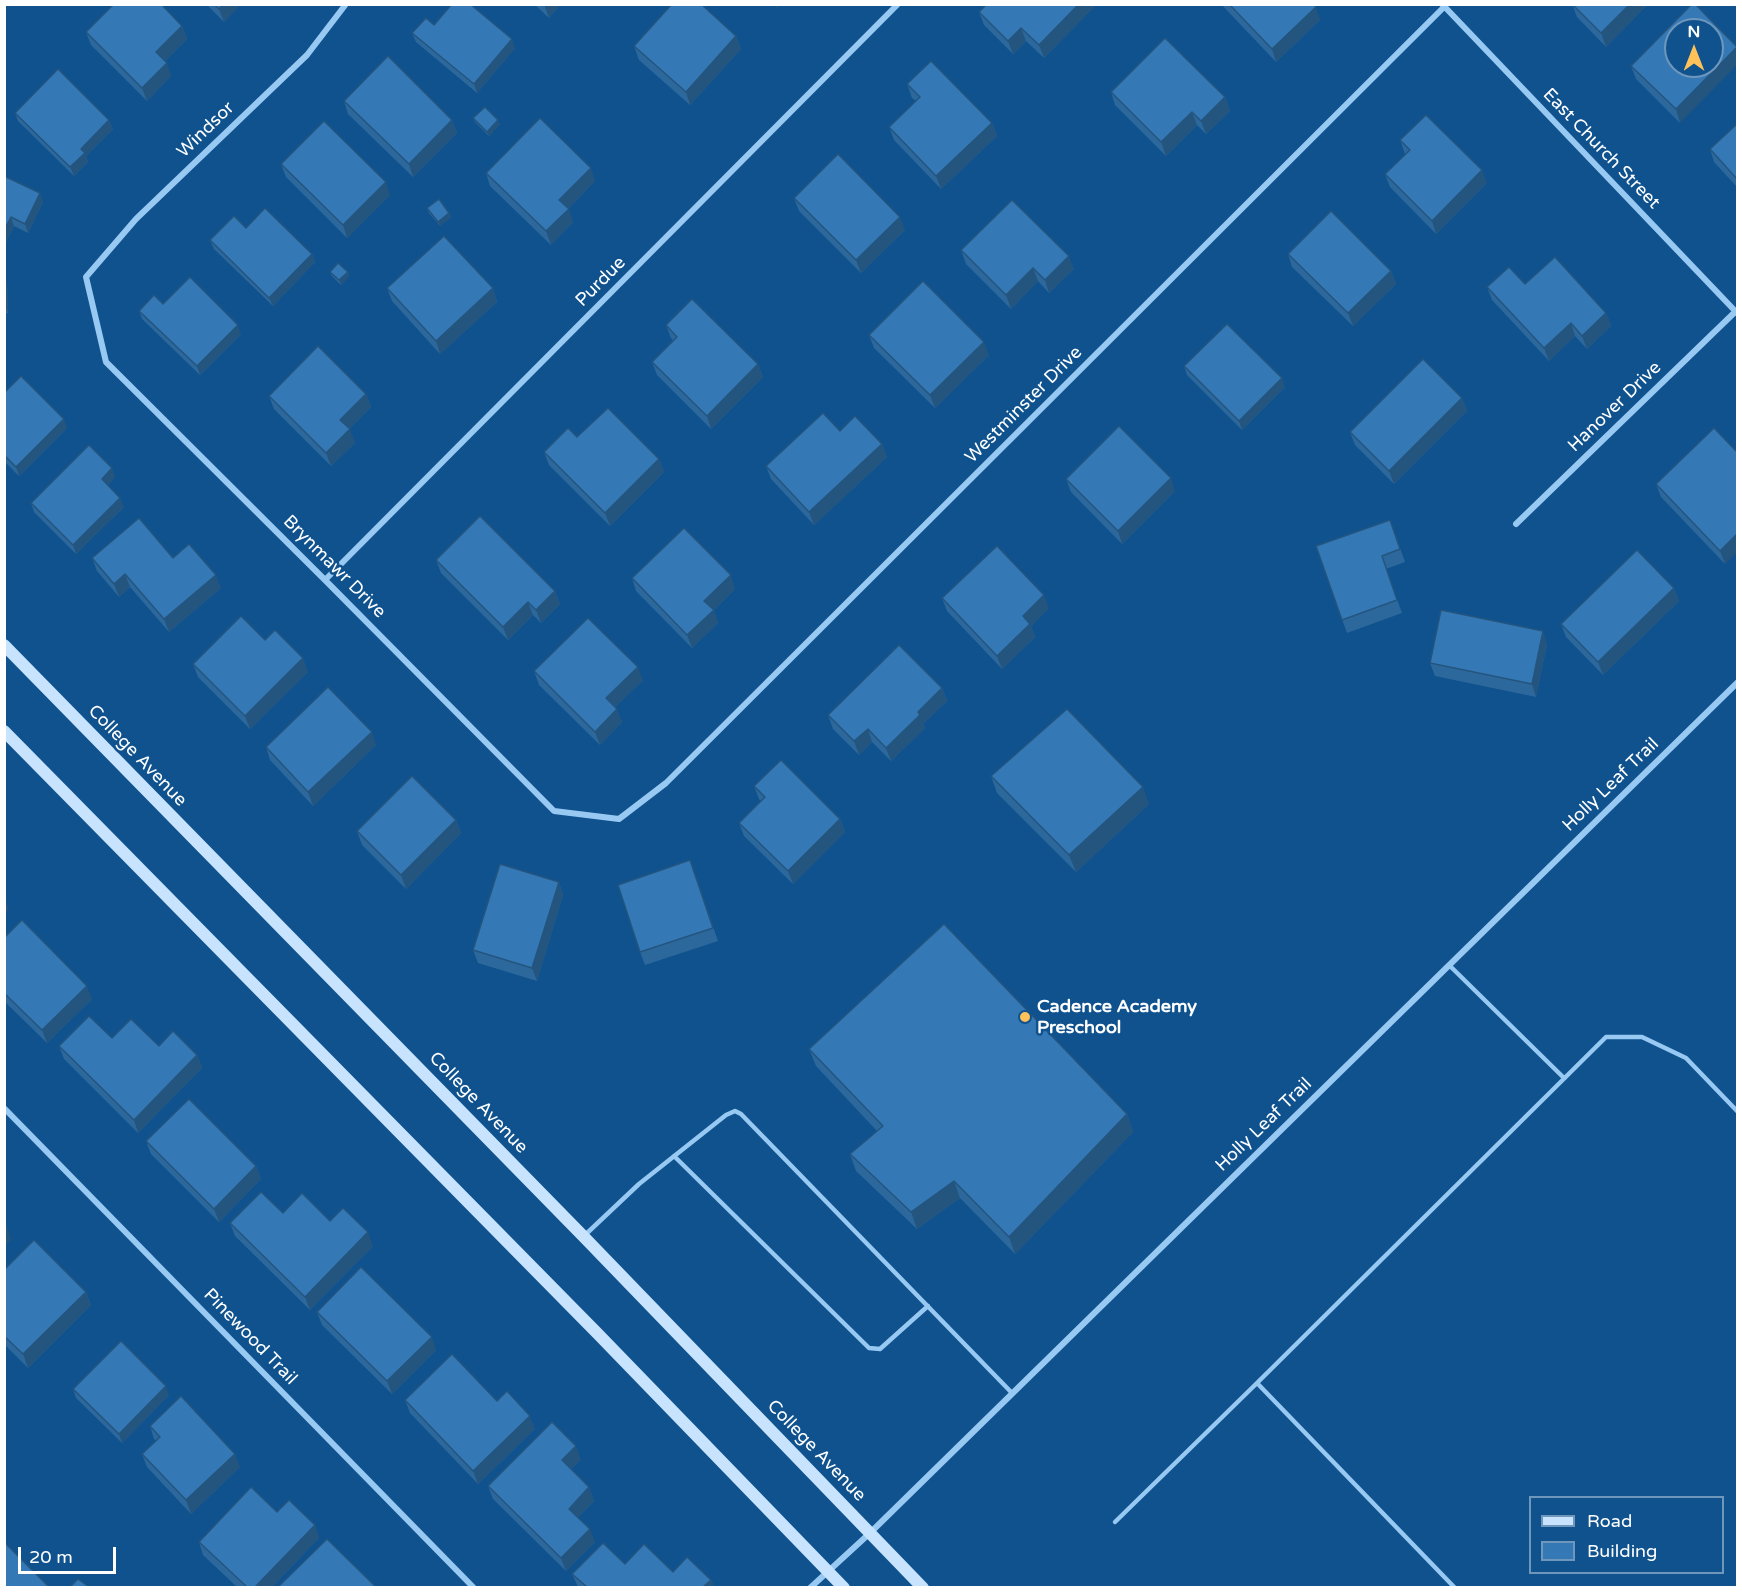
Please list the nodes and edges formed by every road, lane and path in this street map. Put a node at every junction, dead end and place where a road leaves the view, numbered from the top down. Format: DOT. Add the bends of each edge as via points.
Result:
graph roads {
  1 [pos="346,4"];
  2 [pos="898,4"];
  3 [pos="1443,6"];
  4 [pos="86,277"];
  5 [pos="1736,313"];
  6 [pos="1516,524"];
  7 [pos="325,580"];
  8 [pos="4,645"];
  9 [pos="1737,682"];
  10 [pos="4,731"];
  11 [pos="619,819"];
  12 [pos="1449,965"];
  13 [pos="1564,1078"];
  14 [pos="4,1108"];
  15 [pos="1737,1112"];
  16 [pos="674,1156"];
  17 [pos="584,1237"];
  18 [pos="928,1306"];
  19 [pos="1257,1383"];
  20 [pos="1012,1393"];
  21 [pos="1114,1522"];
  22 [pos="870,1533"];
  23 [pos="828,1572"];
  24 [pos="474,1587"];
  25 [pos="810,1587"];
  26 [pos="844,1587"];
  27 [pos="923,1587"];
  28 [pos="1455,1587"];
  1 -- 4 [label="street, Windsor" via="307,55 136,219"];
  2 -- 7 [label="street, Purdue"];
  3 -- 5 [label="street, East Church Street"];
  3 -- 11 [label="street, Westminster Drive" via="675,775"];
  4 -- 7 [label="street, Brynmawr Drive" via="106,362"];
  5 -- 6 [label="street, Hanover Drive"];
  7 -- 11 [label="street, Brynmawr Drive" via="554,811"];
  8 -- 17 [label="main road, College Avenue"];
  9 -- 12 [label="street, Holly Leaf Trail"];
  10 -- 23 [label="main road"];
  12 -- 13 [label="lane"];
  12 -- 20 [label="street, Holly Leaf Trail"];
  13 -- 15 [label="lane" via="1606,1037 1642,1037 1686,1058"];
  13 -- 19 [label="lane"];
  14 -- 24 [label="street, Pinewood Trail"];
  16 -- 17 [label="lane"];
  16 -- 18 [label="lane" via="869,1348 880,1349"];
  16 -- 18 [label="lane" via="726,1115 735,1111 741,1114"];
  17 -- 22 [label="main road, College Avenue"];
  18 -- 20 [label="lane"];
  19 -- 21 [label="lane"];
  19 -- 28 [label="lane"];
  20 -- 22 [label="street, Holly Leaf Trail"];
  22 -- 23 [label="street, Holly Leaf Trail"];
  22 -- 27 [label="main road, College Avenue"];
  23 -- 25 [label="street, Holly Leaf Trail"];
  23 -- 26 [label="main road"];
}
